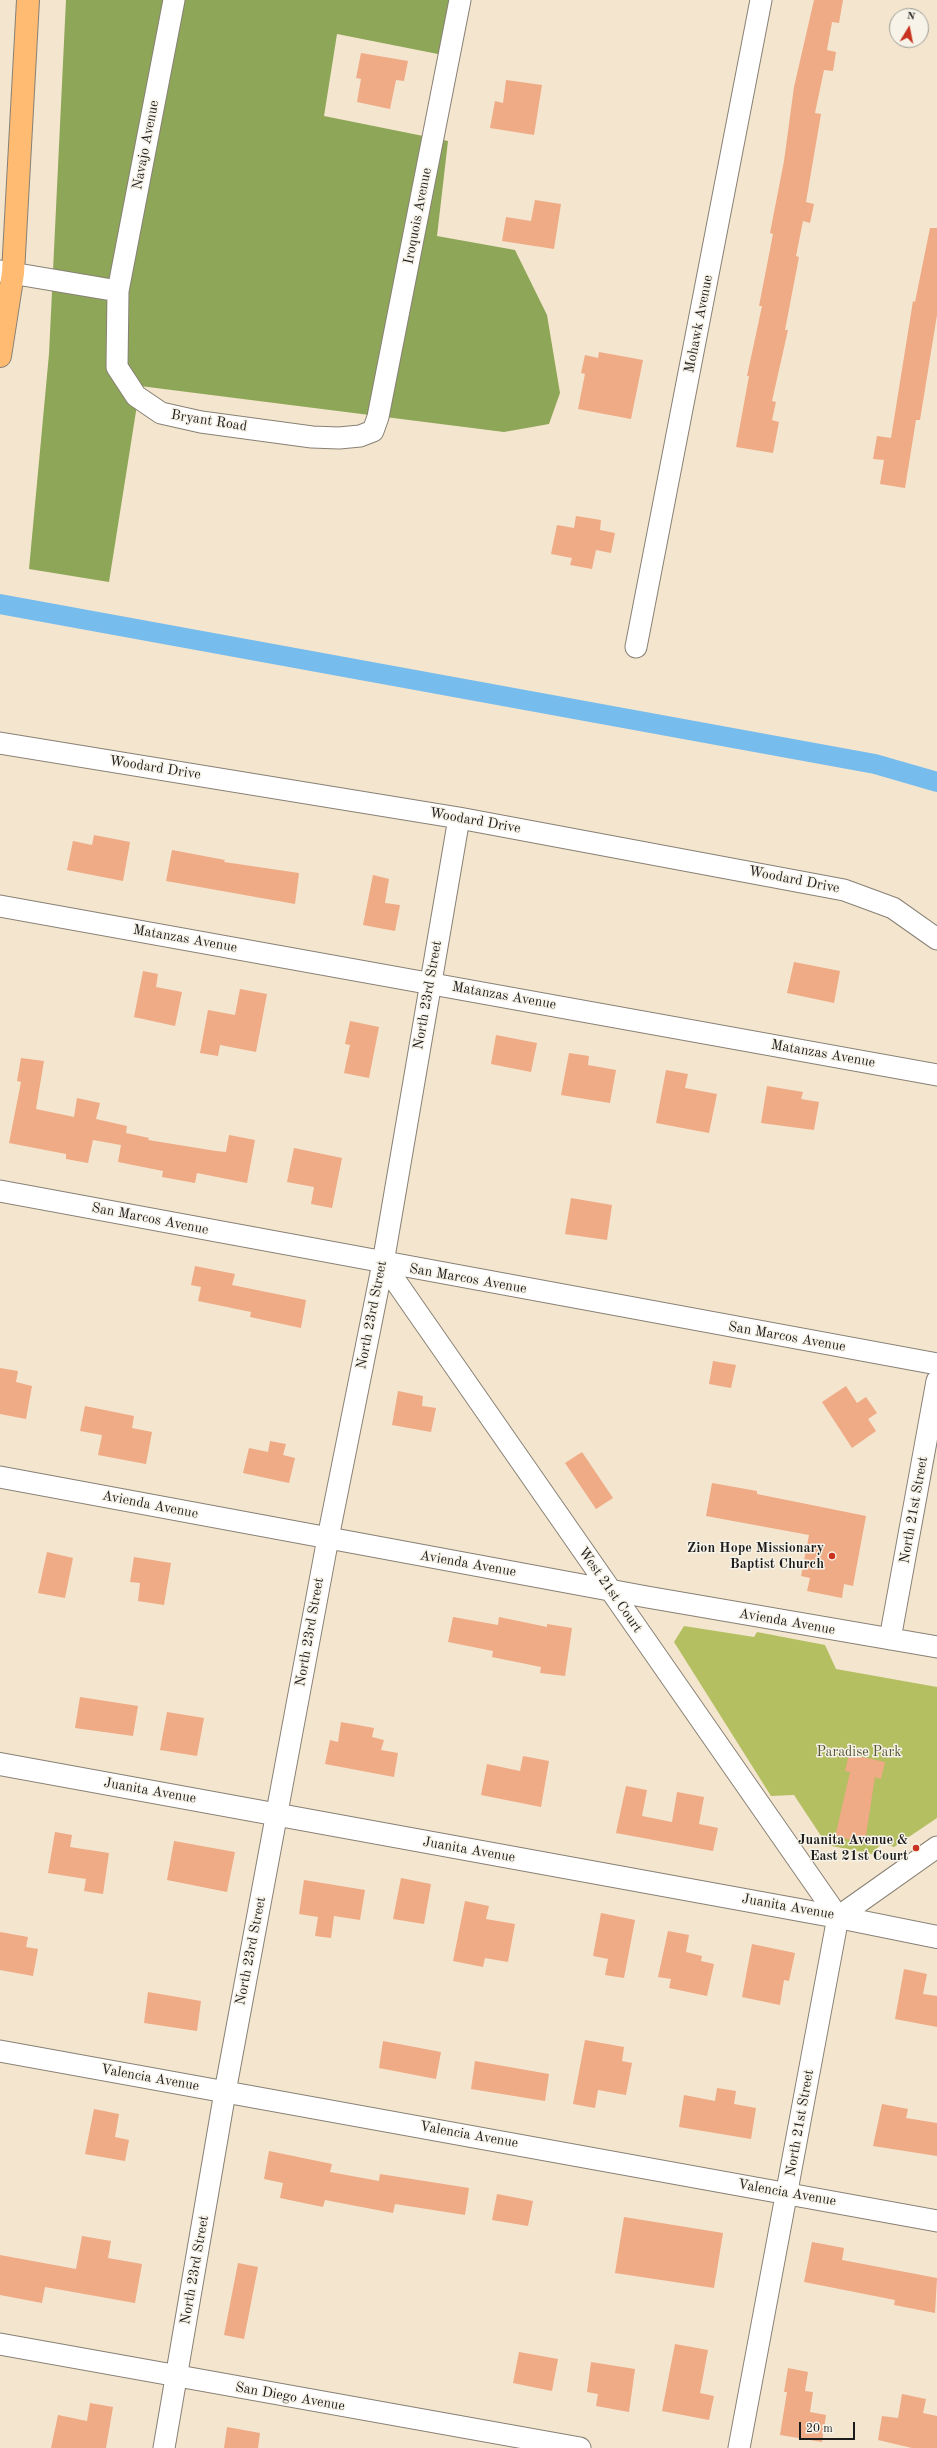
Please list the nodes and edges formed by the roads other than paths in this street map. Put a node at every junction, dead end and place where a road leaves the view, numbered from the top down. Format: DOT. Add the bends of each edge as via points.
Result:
graph roads {
  1 [pos="28,0"];
  2 [pos="174,0"];
  3 [pos="460,0"];
  4 [pos="761,0"];
  5 [pos="7,272"];
  6 [pos="118,291"];
  7 [pos="0,356"];
  8 [pos="373,431"];
  9 [pos="636,647"];
  10 [pos="0,743"];
  11 [pos="459,818"];
  12 [pos="0,906"];
  13 [pos="937,939"];
  14 [pos="430,982"];
  15 [pos="937,1075"];
  16 [pos="0,1191"];
  17 [pos="383,1263"];
  18 [pos="937,1364"];
  19 [pos="937,1381"];
  20 [pos="0,1477"];
  21 [pos="328,1538"];
  22 [pos="610,1590"];
  23 [pos="890,1639"];
  24 [pos="937,1647"];
  25 [pos="0,1764"];
  26 [pos="277,1815"];
  27 [pos="937,1846"];
  28 [pos="838,1916"];
  29 [pos="937,1937"];
  30 [pos="0,2051"];
  31 [pos="225,2092"];
  32 [pos="787,2192"];
  33 [pos="937,2221"];
  34 [pos="0,2344"];
  35 [pos="177,2377"];
  36 [pos="164,2448"];
  37 [pos="580,2448"];
  38 [pos="739,2448"];
  1 -- 5 [label="main road"];
  2 -- 6 [label="street, Navajo Avenue"];
  3 -- 8 [label="street, Iroquois Avenue"];
  4 -- 9 [label="street, Mohawk Avenue"];
  5 -- 6 [label="street"];
  5 -- 7 [label="main road"];
  6 -- 8 [label="street, Bryant Road" via="117,367 136,396 161,413 201,422 312,437 360,436"];
  10 -- 11 [label="street, Woodard Drive"];
  11 -- 13 [label="street, Woodard Drive" via="844,890 893,908"];
  11 -- 14 [label="street, North 23rd Street"];
  12 -- 14 [label="street, Matanzas Avenue"];
  14 -- 15 [label="street, Matanzas Avenue"];
  14 -- 17 [label="street, North 23rd Street"];
  16 -- 17 [label="street, San Marcos Avenue"];
  17 -- 18 [label="street, San Marcos Avenue"];
  17 -- 21 [label="street, North 23rd Street"];
  17 -- 22 [label="street, West 21st Court"];
  19 -- 23 [label="street, North 21st Street"];
  20 -- 21 [label="street, Avienda Avenue"];
  21 -- 22 [label="street, Avienda Avenue"];
  21 -- 26 [label="street, North 23rd Street"];
  22 -- 23 [label="street, Avienda Avenue"];
  22 -- 28 [label="street, West 21st Court"];
  23 -- 24 [label="street, Avienda Avenue"];
  25 -- 26 [label="street, Juanita Avenue"];
  26 -- 28 [label="street, Juanita Avenue"];
  26 -- 31 [label="street, North 23rd Street"];
  27 -- 28 [label="street"];
  28 -- 29 [label="street, Juanita Avenue"];
  28 -- 32 [label="street, North 21st Street"];
  30 -- 31 [label="street, Valencia Avenue"];
  31 -- 32 [label="street, Valencia Avenue"];
  31 -- 35 [label="street, North 23rd Street"];
  32 -- 33 [label="street, Valencia Avenue"];
  32 -- 38 [label="street, North 21st Street"];
  34 -- 35 [label="street, San Diego Avenue"];
  35 -- 36 [label="street, North 23rd Street"];
  35 -- 37 [label="street, San Diego Avenue"];
}
